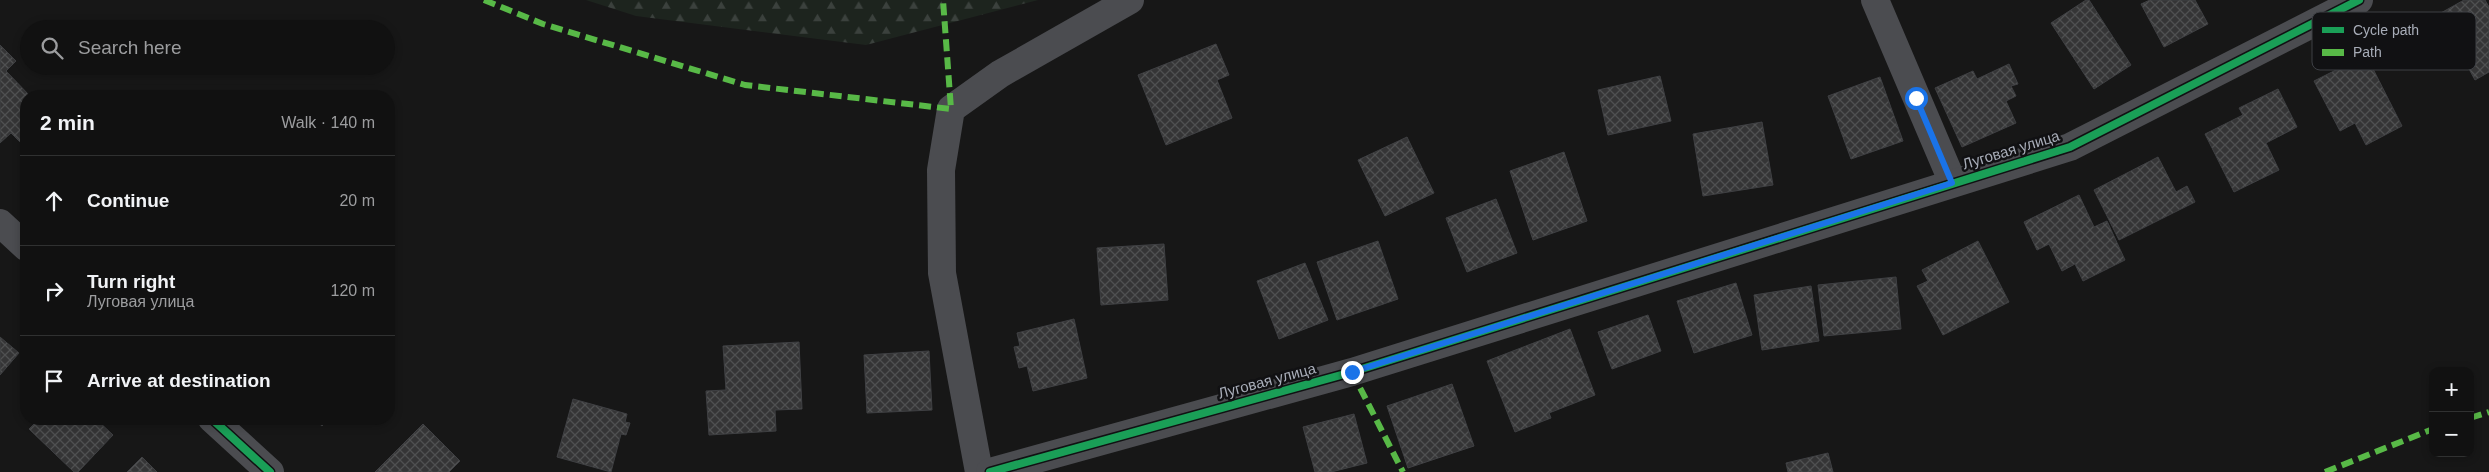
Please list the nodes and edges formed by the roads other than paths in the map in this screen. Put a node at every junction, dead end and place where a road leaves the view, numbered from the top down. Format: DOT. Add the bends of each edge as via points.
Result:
graph roads {
  1 [pos="1130,0"];
  2 [pos="1874,0"];
  3 [pos="2359,0"];
  4 [pos="2335,12"];
  5 [pos="2312,24"];
  6 [pos="1952,183"];
  7 [pos="0,223"];
  8 [pos="20,241"];
  9 [pos="219,425"];
  10 [pos="270,472"];
  11 [pos="978,472"];
  12 [pos="990,472"];
  1 -- 11 [label="street" via="1000,74 951,109 941,170 942,273"];
  2 -- 6 [label="street"];
  3 -- 4 [label="street, Луговая улица"];
  5 -- 6 [label="street, Луговая улица" via="2070,147"];
  6 -- 12 [label="street, Луговая улица" via="1352,372"];
  7 -- 8 [label="street"];
  9 -- 10 [label="street"];
}
